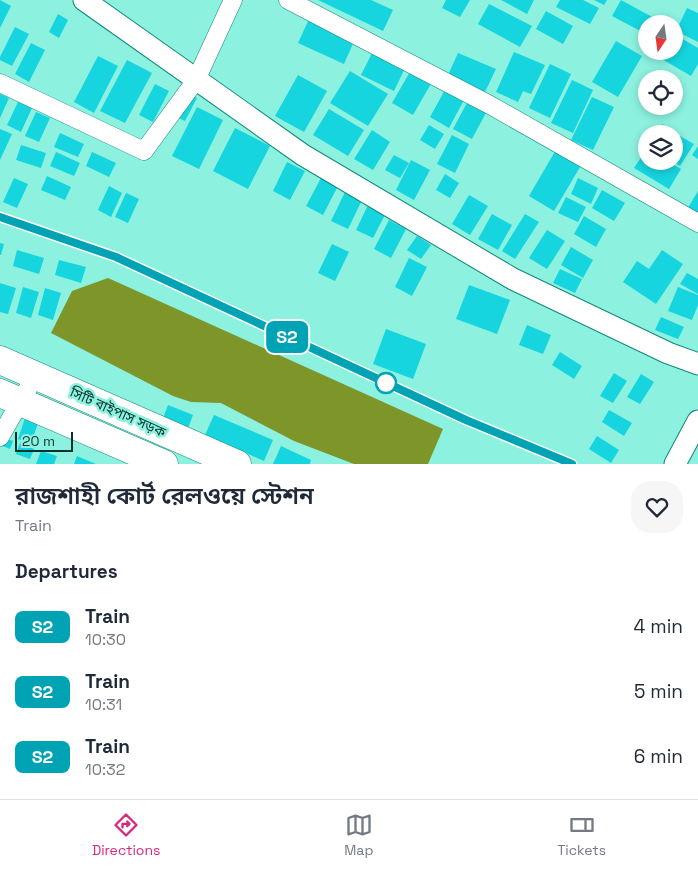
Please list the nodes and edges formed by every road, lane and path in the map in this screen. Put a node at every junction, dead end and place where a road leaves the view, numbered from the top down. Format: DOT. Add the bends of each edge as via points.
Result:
graph roads {
  1 [pos="84,0"];
  2 [pos="233,0"];
  3 [pos="288,0"];
  4 [pos="196,80"];
  5 [pos="0,83"];
  6 [pos="698,224"];
  7 [pos="0,360"];
  8 [pos="698,364"];
  9 [pos="35,376"];
  10 [pos="10,397"];
  11 [pos="698,421"];
  12 [pos="0,437"];
  13 [pos="164,464"];
  14 [pos="237,464"];
  15 [pos="675,464"];
  1 -- 4 [label="street"];
  2 -- 4 [label="street"];
  3 -- 6 [label="street" via="490,105"];
  4 -- 5 [label="street" via="144,151"];
  4 -- 8 [label="street" via="303,155 513,278 668,353"];
  7 -- 9 [label="main road, সিটি বাইপাস সড়ক"];
  9 -- 10 [label="street"];
  9 -- 14 [label="main road, সিটি বাইপাস সড়ক"];
  10 -- 12 [label="street"];
  10 -- 13 [label="main road"];
  11 -- 15 [label="street"];
}
